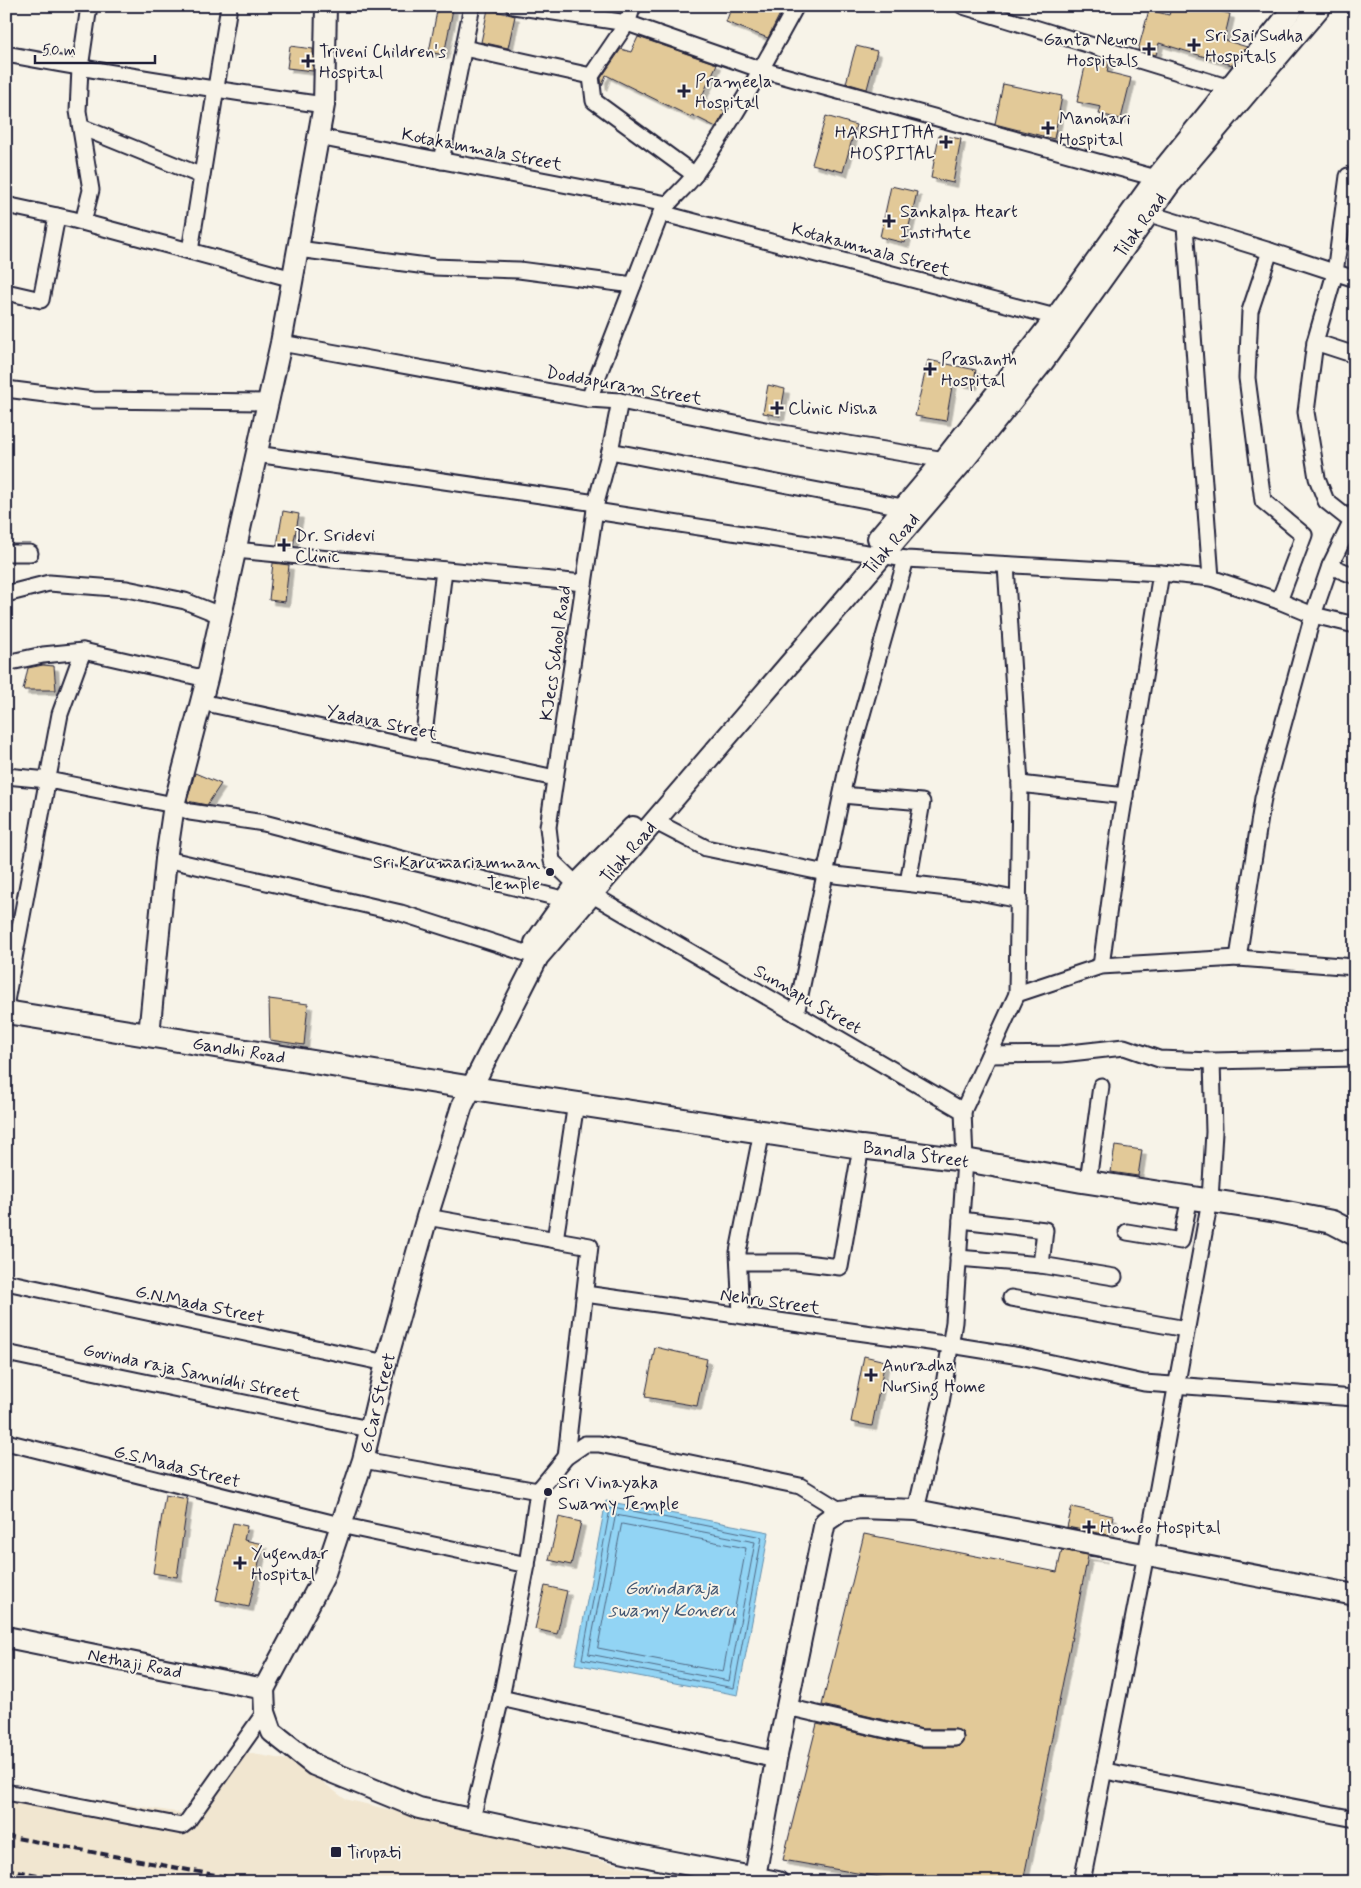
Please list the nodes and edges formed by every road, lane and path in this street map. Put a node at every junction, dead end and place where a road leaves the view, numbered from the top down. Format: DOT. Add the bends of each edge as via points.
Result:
graph roads {
  1 [pos="89,6"];
  2 [pos="229,6"];
  3 [pos="326,6"];
  4 [pos="472,6"];
  5 [pos="514,6"];
  6 [pos="633,6"];
  7 [pos="796,6"];
  8 [pos="963,6"];
  9 [pos="1295,6"];
  10 [pos="1321,6"];
  11 [pos="552,9"];
  12 [pos="626,23"];
  13 [pos="464,48"];
  14 [pos="6,54"];
  15 [pos="80,68"];
  16 [pos="762,70"];
  17 [pos="591,76"];
  18 [pos="1230,88"];
  19 [pos="216,90"];
  20 [pos="324,105"];
  21 [pos="81,127"];
  22 [pos="318,137"];
  23 [pos="441,160"];
  24 [pos="695,175"];
  25 [pos="202,176"];
  26 [pos="1348,176"];
  27 [pos="1163,181"];
  28 [pos="6,205"];
  29 [pos="664,209"];
  30 [pos="1141,212"];
  31 [pos="57,216"];
  32 [pos="83,222"];
  33 [pos="1185,226"];
  34 [pos="298,249"];
  35 [pos="190,251"];
  36 [pos="1270,251"];
  37 [pos="1335,273"];
  38 [pos="293,279"];
  39 [pos="1355,279"];
  40 [pos="633,286"];
  41 [pos="6,292"];
  42 [pos="1064,319"];
  43 [pos="1315,342"];
  44 [pos="281,343"];
  45 [pos="1355,355"];
  46 [pos="6,389"];
  47 [pos="589,399"];
  48 [pos="620,401"];
  49 [pos="268,402"];
  50 [pos="610,451"];
  51 [pos="256,454"];
  52 [pos="953,461"];
  53 [pos="595,507"];
  54 [pos="912,509"];
  55 [pos="1354,519"];
  56 [pos="234,550"];
  57 [pos="6,553"];
  58 [pos="30,553"];
  59 [pos="873,555"];
  60 [pos="906,559"];
  61 [pos="1006,565"];
  62 [pos="1330,566"];
  63 [pos="444,570"];
  64 [pos="1161,573"];
  65 [pos="1355,576"];
  66 [pos="1212,578"];
  67 [pos="584,584"];
  68 [pos="6,594"];
  69 [pos="1279,601"];
  70 [pos="220,615"];
  71 [pos="1313,615"];
  72 [pos="1355,625"];
  73 [pos="83,651"];
  74 [pos="6,663"];
  75 [pos="207,679"];
  76 [pos="201,702"];
  77 [pos="422,750"];
  78 [pos="6,776"];
  79 [pos="555,778"];
  80 [pos="48,780"];
  81 [pos="1020,784"];
  82 [pos="842,796"];
  83 [pos="1125,796"];
  84 [pos="174,804"];
  85 [pos="654,821"];
  86 [pos="166,859"];
  87 [pos="826,873"];
  88 [pos="908,883"];
  89 [pos="581,896"];
  90 [pos="1018,900"];
  91 [pos="533,955"];
  92 [pos="1238,958"];
  93 [pos="1101,966"];
  94 [pos="1355,967"];
  95 [pos="1018,994"];
  96 [pos="6,1001"];
  97 [pos="6,1012"];
  98 [pos="796,1014"];
  99 [pos="149,1035"];
  100 [pos="989,1055"];
  101 [pos="1355,1058"];
  102 [pos="1212,1061"];
  103 [pos="1101,1086"];
  104 [pos="464,1093"];
  105 [pos="576,1103"];
  106 [pos="963,1111"];
  107 [pos="762,1131"];
  108 [pos="861,1146"];
  109 [pos="965,1160"];
  110 [pos="1088,1182"];
  111 [pos="1200,1199"];
  112 [pos="427,1217"];
  113 [pos="961,1220"];
  114 [pos="1127,1232"];
  115 [pos="1355,1234"];
  116 [pos="555,1240"];
  117 [pos="958,1258"];
  118 [pos="739,1262"];
  119 [pos="1041,1265"];
  120 [pos="1114,1277"];
  121 [pos="6,1282"];
  122 [pos="585,1294"];
  123 [pos="1011,1298"];
  124 [pos="741,1316"];
  125 [pos="1186,1329"];
  126 [pos="951,1344"];
  127 [pos="6,1353"];
  128 [pos="386,1363"];
  129 [pos="1176,1385"];
  130 [pos="1355,1398"];
  131 [pos="370,1429"];
  132 [pos="6,1442"];
  133 [pos="566,1457"];
  134 [pos="363,1460"];
  135 [pos="538,1491"];
  136 [pos="916,1510"];
  137 [pos="841,1511"];
  138 [pos="340,1525"];
  139 [pos="1146,1554"];
  140 [pos="527,1565"];
  141 [pos="1355,1596"];
  142 [pos="6,1637"];
  143 [pos="264,1689"];
  144 [pos="501,1698"];
  145 [pos="787,1707"];
  146 [pos="265,1712"];
  147 [pos="955,1738"];
  148 [pos="776,1760"];
  149 [pos="1105,1771"];
  150 [pos="6,1792"];
  151 [pos="472,1819"];
  152 [pos="1355,1819"];
  153 [pos="755,1877"];
  154 [pos="778,1882"];
  155 [pos="1082,1882"];
  1 -- 15 [label="street"];
  2 -- 19 [label="street"];
  3 -- 20 [label="street"];
  4 -- 13 [label="street"];
  5 -- 11 [label="street"];
  6 -- 12 [label="street"];
  7 -- 16 [label="street"];
  8 -- 18 [label="street"];
  9 -- 18 [label="street, Tilak Road"];
  10 -- 27 [label="street, Tilak Road"];
  11 -- 12 [label="street"];
  12 -- 16 [label="street"];
  12 -- 17 [label="street"];
  13 -- 17 [label="street"];
  13 -- 23 [label="street"];
  14 -- 15 [label="street"];
  15 -- 19 [label="street"];
  15 -- 21 [label="street" via="78,111"];
  16 -- 24 [label="street"];
  16 -- 27 [label="street"];
  17 -- 24 [label="street" via="594,101"];
  18 -- 27 [label="street, Tilak Road"];
  19 -- 20 [label="street"];
  19 -- 25 [label="street"];
  20 -- 22 [label="street"];
  21 -- 25 [label="street"];
  21 -- 32 [label="street" via="91,190"];
  22 -- 23 [label="street, Kotakammala Street"];
  22 -- 34 [label="street"];
  23 -- 29 [label="street, Kotakammala Street"];
  24 -- 29 [label="street"];
  25 -- 35 [label="street"];
  26 -- 37 [label="street"];
  27 -- 30 [label="street, Tilak Road"];
  28 -- 31 [label="street"];
  29 -- 40 [label="street"];
  29 -- 42 [label="street, Kotakammala Street"];
  30 -- 33 [label="street"];
  30 -- 42 [label="street, Tilak Road"];
  31 -- 32 [label="street"];
  31 -- 41 [label="street" via="41,300"];
  32 -- 35 [label="street"];
  33 -- 36 [label="street"];
  33 -- 66 [label="street"];
  34 -- 38 [label="street"];
  34 -- 40 [label="street" via="434,267 519,270"];
  35 -- 38 [label="street"];
  36 -- 37 [label="street"];
  36 -- 69 [label="street" via="1250,311 1247,378 1263,501 1304,535"];
  37 -- 39 [label="street"];
  37 -- 43 [label="street"];
  38 -- 44 [label="street"];
  40 -- 47 [label="street"];
  42 -- 52 [label="street, Tilak Road" via="1043,362"];
  43 -- 45 [label="street"];
  43 -- 55 [label="street" via="1306,412 1317,478 1326,501"];
  44 -- 47 [label="street, Doddapuram Street"];
  44 -- 49 [label="street"];
  46 -- 49 [label="street" via="93,400"];
  47 -- 48 [label="street, Doddapuram Street"];
  48 -- 50 [label="street, KJecs School Road"];
  48 -- 52 [label="street, Doddapuram Street" via="770,431"];
  49 -- 51 [label="street"];
  50 -- 53 [label="street, KJecs School Road"];
  50 -- 54 [label="street"];
  51 -- 53 [label="street"];
  51 -- 56 [label="street"];
  52 -- 54 [label="street, Tilak Road"];
  53 -- 59 [label="street"];
  53 -- 67 [label="street, KJecs School Road"];
  54 -- 59 [label="street, Tilak Road"];
  55 -- 62 [label="street"];
  56 -- 63 [label="street"];
  56 -- 70 [label="street"];
  57 -- 58 [label="street"];
  59 -- 60 [label="street"];
  59 -- 85 [label="street, Tilak Road" via="808,643"];
  59 -- 89 [label="street, Tilak Road"];
  60 -- 61 [label="street"];
  60 -- 82 [label="street" via="848,764"];
  61 -- 64 [label="street"];
  61 -- 81 [label="street"];
  62 -- 65 [label="street"];
  62 -- 71 [label="street"];
  63 -- 67 [label="street"];
  63 -- 77 [label="street"];
  64 -- 66 [label="street"];
  64 -- 83 [label="street"];
  66 -- 69 [label="street"];
  67 -- 79 [label="street, KJecs School Road"];
  68 -- 70 [label="street" via="49,582 127,589 186,601"];
  69 -- 71 [label="street"];
  70 -- 75 [label="street"];
  71 -- 72 [label="street"];
  71 -- 92 [label="street" via="1263,798"];
  73 -- 74 [label="street"];
  73 -- 75 [label="street"];
  73 -- 80 [label="street" via="60,714"];
  75 -- 76 [label="street"];
  76 -- 77 [label="street, Yadava Street"];
  76 -- 84 [label="street"];
  77 -- 79 [label="street, Yadava Street"];
  78 -- 80 [label="street"];
  79 -- 89 [label="street, KJecs School Road" via="548,827 552,861"];
  80 -- 84 [label="street"];
  80 -- 96 [label="street"];
  81 -- 83 [label="street"];
  81 -- 90 [label="street"];
  82 -- 87 [label="street"];
  82 -- 88 [label="street" via="922,802"];
  83 -- 93 [label="street"];
  84 -- 86 [label="street"];
  84 -- 89 [label="street" via="190,812 264,823 413,862"];
  85 -- 87 [label="street" via="706,848"];
  85 -- 89 [label="street, Tilak Road"];
  86 -- 91 [label="street" via="401,913"];
  86 -- 99 [label="street"];
  87 -- 88 [label="street"];
  87 -- 98 [label="street"];
  88 -- 90 [label="street"];
  89 -- 91 [label="street, Tilak Road"];
  89 -- 98 [label="street, Sunnapu Street"];
  90 -- 95 [label="street"];
  91 -- 104 [label="street, Tilak Road"];
  92 -- 93 [label="street"];
  92 -- 94 [label="street"];
  93 -- 95 [label="street"];
  95 -- 100 [label="street"];
  97 -- 99 [label="main road, Gandhi Road"];
  98 -- 106 [label="street, Sunnapu Street"];
  99 -- 104 [label="main road, Gandhi Road"];
  100 -- 102 [label="street" via="1061,1054 1124,1047 1159,1059"];
  100 -- 106 [label="street"];
  101 -- 102 [label="street"];
  102 -- 111 [label="street" via="1214,1132"];
  103 -- 110 [label="street"];
  104 -- 105 [label="main road, Bandla Street"];
  104 -- 112 [label="street, G.Car Street"];
  105 -- 107 [label="main road, Bandla Street"];
  105 -- 116 [label="street"];
  106 -- 109 [label="street"];
  107 -- 108 [label="main road, Bandla Street"];
  107 -- 118 [label="street" via="738,1252"];
  108 -- 109 [label="main road, Bandla Street"];
  108 -- 118 [label="street" via="840,1267 797,1262"];
  109 -- 110 [label="main road, Bandla Street"];
  109 -- 113 [label="street"];
  110 -- 111 [label="main road, Bandla Street"];
  111 -- 114 [label="street" via="1181,1241"];
  111 -- 115 [label="main road, Bandla Street" via="1332,1222"];
  111 -- 125 [label="street"];
  112 -- 116 [label="street"];
  112 -- 128 [label="street, G.Car Street"];
  113 -- 117 [label="street"];
  113 -- 119 [label="street" via="1045,1230"];
  116 -- 122 [label="street" via="590,1246"];
  117 -- 119 [label="street"];
  117 -- 126 [label="street"];
  118 -- 124 [label="street"];
  119 -- 120 [label="street"];
  121 -- 128 [label="street, G.N.Mada Street"];
  122 -- 124 [label="street, Nehru Street"];
  122 -- 133 [label="street"];
  123 -- 125 [label="street"];
  124 -- 126 [label="street, Nehru Street"];
  125 -- 129 [label="street"];
  126 -- 129 [label="street, Nehru Street" via="1144,1383"];
  126 -- 136 [label="street"];
  127 -- 131 [label="street, Govinda raja Sannidhi Street"];
  128 -- 131 [label="street, G.Car Street"];
  129 -- 130 [label="street, Nehru Street"];
  129 -- 139 [label="street"];
  131 -- 134 [label="street, G.Car Street"];
  132 -- 138 [label="street, G.S.Mada Street"];
  133 -- 135 [label="street"];
  133 -- 137 [label="street" via="584,1444 600,1444 800,1486"];
  134 -- 135 [label="street"];
  134 -- 138 [label="street, G.Car Street"];
  135 -- 140 [label="street"];
  136 -- 137 [label="street" via="860,1508"];
  136 -- 139 [label="street"];
  137 -- 145 [label="street" via="824,1522"];
  138 -- 140 [label="street, G.S.Mada Street"];
  138 -- 143 [label="street, G.Car Street" via="324,1576"];
  139 -- 141 [label="street"];
  139 -- 149 [label="street"];
  140 -- 144 [label="street"];
  142 -- 143 [label="street, Nethaji Road"];
  143 -- 146 [label="street"];
  144 -- 148 [label="street"];
  144 -- 151 [label="street"];
  145 -- 147 [label="street" via="921,1738"];
  145 -- 148 [label="street"];
  146 -- 150 [label="street" via="182,1826"];
  146 -- 151 [label="street" via="272,1732 314,1765 419,1808"];
  148 -- 153 [label="street"];
  149 -- 152 [label="street"];
  149 -- 155 [label="street"];
  151 -- 153 [label="street"];
  153 -- 154 [label="street"];
}
